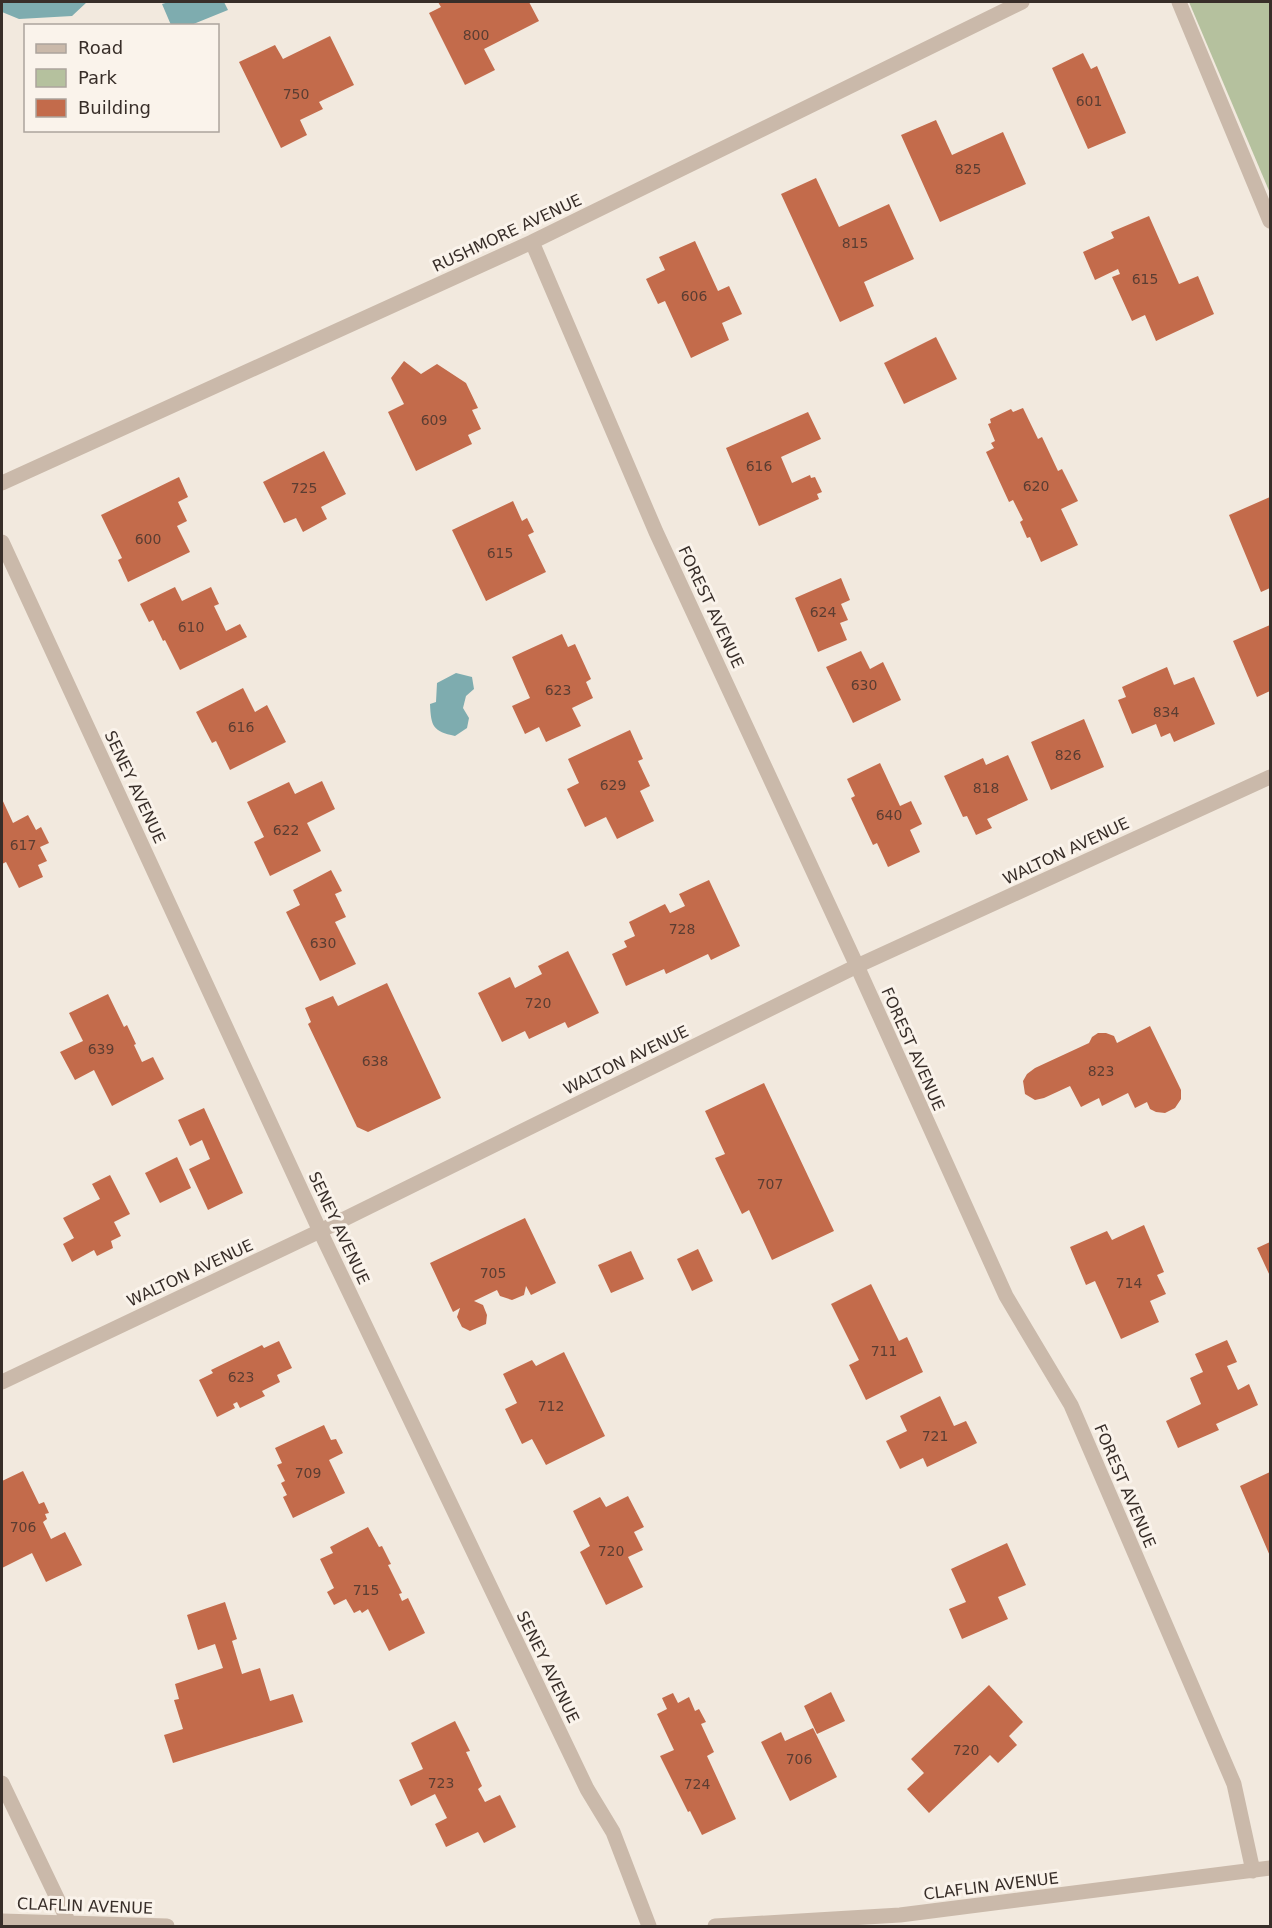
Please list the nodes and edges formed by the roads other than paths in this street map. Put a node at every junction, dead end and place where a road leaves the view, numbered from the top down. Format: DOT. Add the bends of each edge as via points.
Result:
graph roads {
  1 [pos="1022,2"];
  2 [pos="1179,2"];
  3 [pos="1270,220"];
  4 [pos="532,242"];
  5 [pos="2,483"];
  6 [pos="2,542"];
  7 [pos="1270,777"];
  8 [pos="857,966"];
  9 [pos="320,1231"];
  10 [pos="2,1382"];
  11 [pos="2,1783"];
  12 [pos="1270,1868"];
  13 [pos="1253,1871"];
  14 [pos="2,1921"];
  15 [pos="69,1923"];
  16 [pos="167,1926"];
  17 [pos="649,1926"];
  18 [pos="715,1926"];
  1 -- 4 [label="street, RUSHMORE AVENUE"];
  2 -- 3 [label="street"];
  4 -- 5 [label="street, RUSHMORE AVENUE"];
  4 -- 8 [label="street, FOREST AVENUE" via="656,532"];
  6 -- 9 [label="street, SENEY AVENUE"];
  7 -- 8 [label="street, WALTON AVENUE"];
  8 -- 9 [label="street, WALTON AVENUE"];
  8 -- 13 [label="street, FOREST AVENUE" via="1006,1296 1071,1404 1234,1784"];
  9 -- 10 [label="street, WALTON AVENUE"];
  9 -- 17 [label="street, SENEY AVENUE" via="582,1778 614,1832"];
  11 -- 15 [label="street"];
  12 -- 13 [label="street, CLAFLIN AVENUE"];
  13 -- 18 [label="street, CLAFLIN AVENUE" via="900,1915"];
  14 -- 15 [label="street, CLAFLIN AVENUE"];
  15 -- 16 [label="street, CLAFLIN AVENUE"];
}
